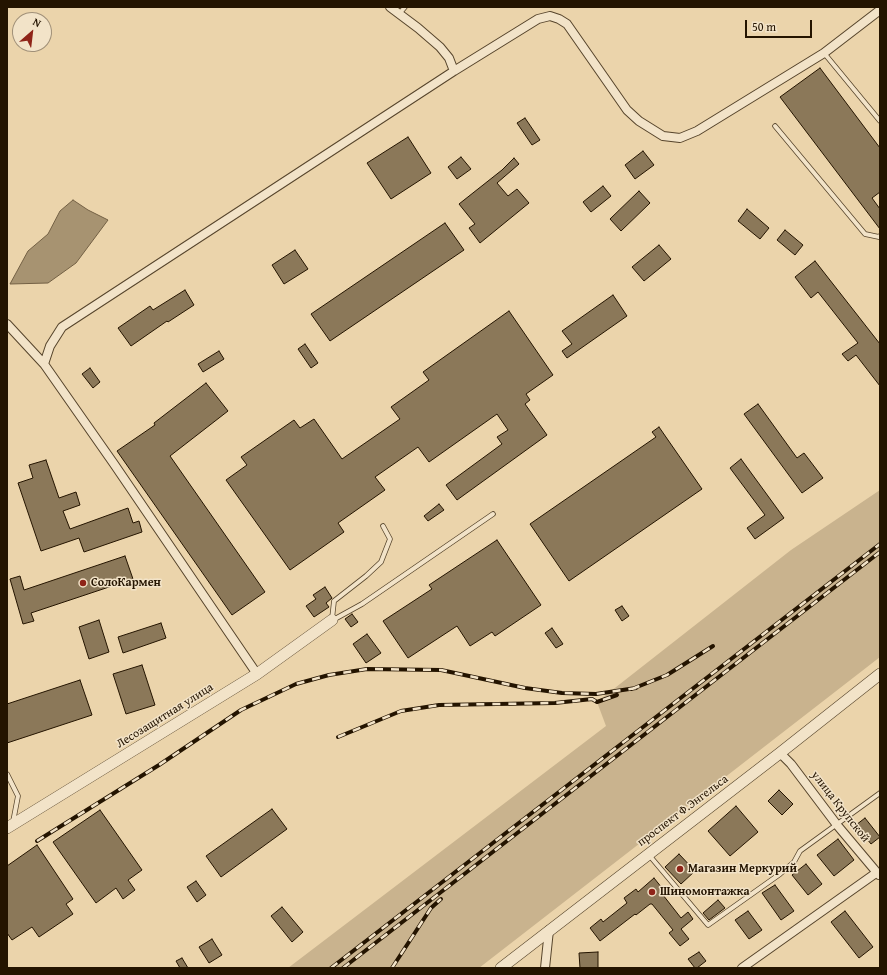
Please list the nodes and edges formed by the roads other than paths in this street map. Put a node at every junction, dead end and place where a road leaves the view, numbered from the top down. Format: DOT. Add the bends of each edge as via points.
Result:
graph roads {
  1 [pos="390,7"];
  2 [pos="402,10"];
  3 [pos="880,10"];
  4 [pos="824,53"];
  5 [pos="454,71"];
  6 [pos="880,121"];
  7 [pos="775,126"];
  8 [pos="880,236"];
  9 [pos="7,324"];
  10 [pos="44,364"];
  11 [pos="493,514"];
  12 [pos="383,526"];
  13 [pos="332,620"];
  14 [pos="257,674"];
  15 [pos="880,674"];
  16 [pos="780,753"];
  17 [pos="7,774"];
  18 [pos="880,794"];
  19 [pos="837,825"];
  20 [pos="9,827"];
  21 [pos="648,854"];
  22 [pos="878,875"];
  23 [pos="549,930"];
  24 [pos="501,968"];
  25 [pos="545,968"];
  26 [pos="742,968"];
  1 -- 2 [label="street"];
  2 -- 5 [label="street" via="440,47 449,58"];
  3 -- 4 [label="street"];
  4 -- 5 [label="street" via="697,132 680,138 663,136 639,122 627,110 567,24 550,16 538,19"];
  4 -- 6 [label="lane"];
  5 -- 10 [label="street" via="62,327 50,346"];
  7 -- 8 [label="lane" via="865,234"];
  9 -- 10 [label="street"];
  10 -- 14 [label="street"];
  11 -- 13 [label="lane" via="362,604"];
  12 -- 13 [label="lane" via="390,539 381,562 334,601"];
  13 -- 14 [label="street, Лесозащитная улица"];
  14 -- 20 [label="street, Лесозащитная улица"];
  15 -- 16 [label="street, проспект Ф.Энгельса"];
  16 -- 19 [label="street, улица Крупской"];
  16 -- 21 [label="street, проспект Ф.Энгельса"];
  17 -- 20 [label="lane" via="18,796"];
  18 -- 19 [label="lane"];
  19 -- 21 [label="lane" via="800,851 794,862 780,874 708,925"];
  19 -- 22 [label="street, улица Крупской"];
  21 -- 23 [label="street, проспект Ф.Энгельса"];
  22 -- 26 [label="street"];
  23 -- 24 [label="street, проспект Ф.Энгельса"];
  23 -- 25 [label="street"];
}
